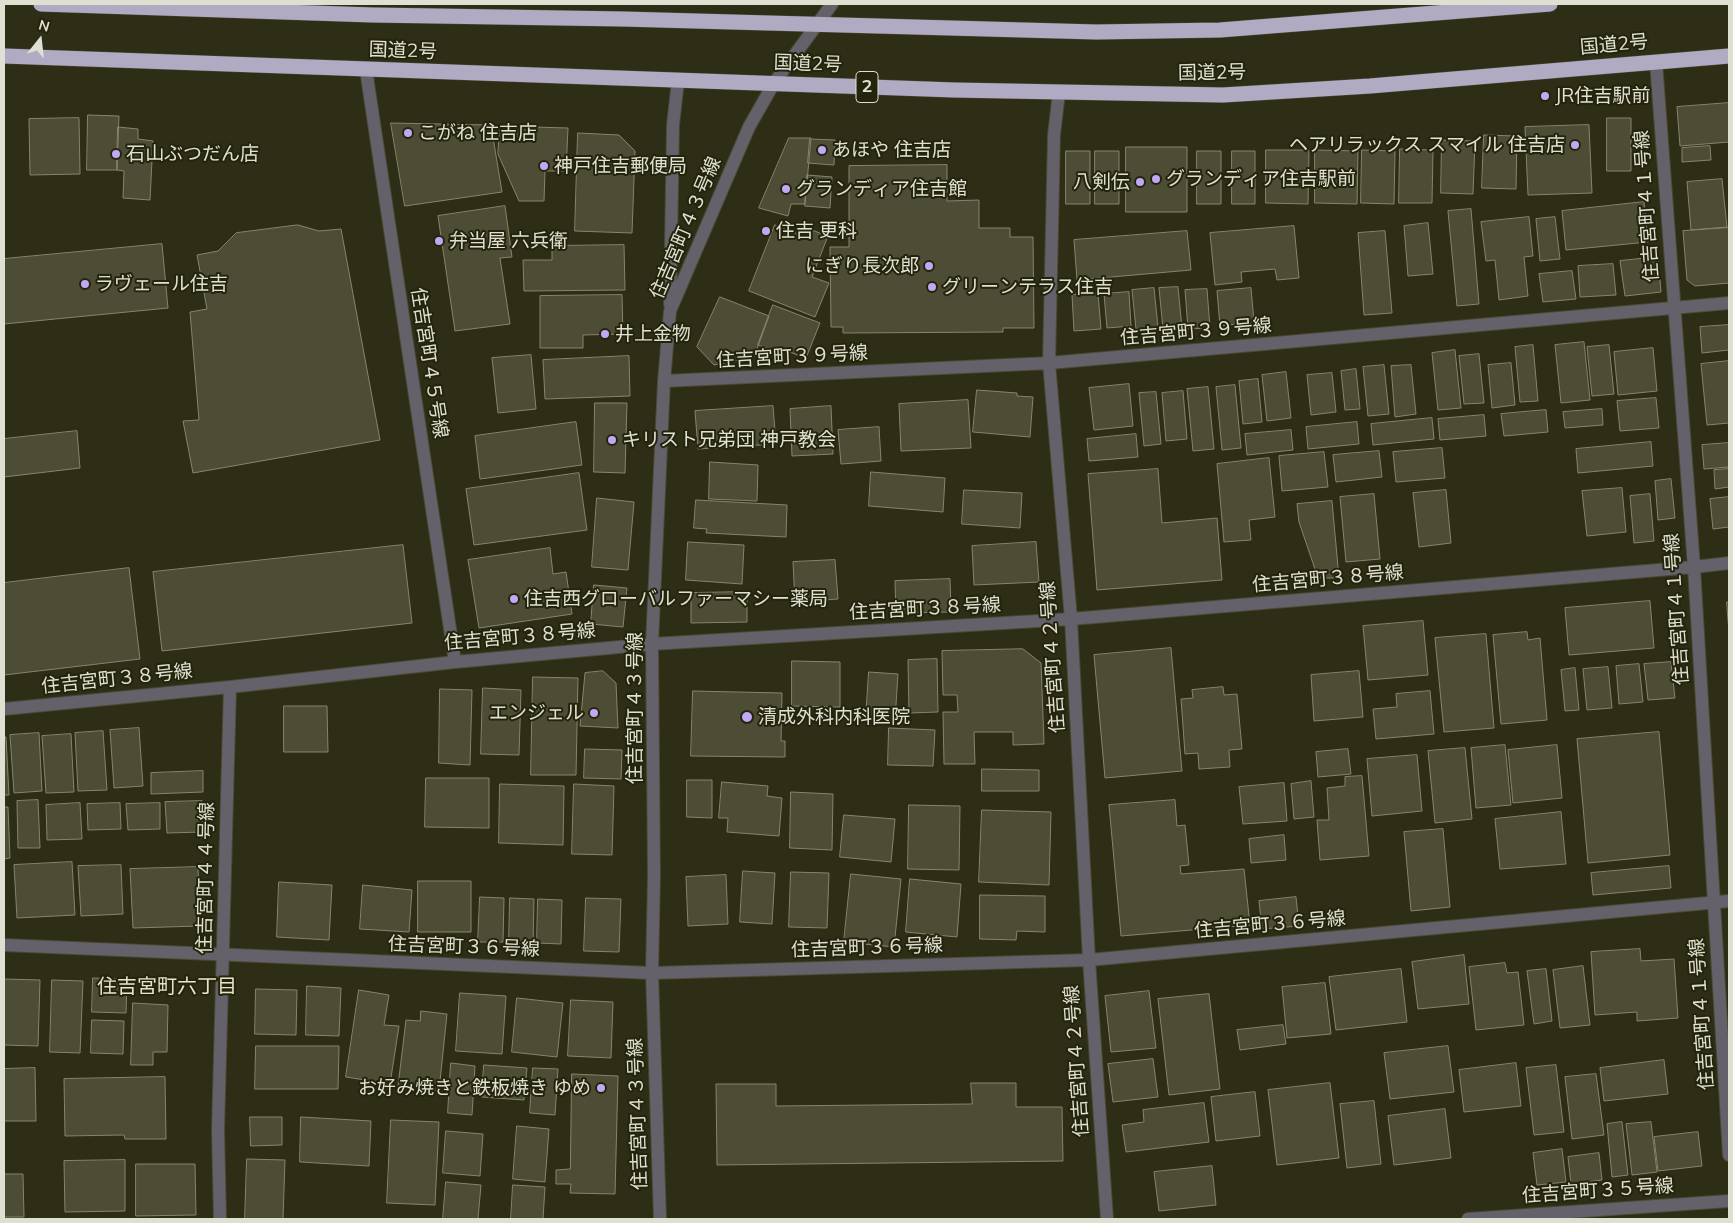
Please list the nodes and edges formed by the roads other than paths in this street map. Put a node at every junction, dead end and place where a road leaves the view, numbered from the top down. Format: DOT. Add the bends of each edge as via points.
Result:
graph roads {
  1 [pos="41,4"];
  2 [pos="832,4"];
  3 [pos="1550,4"];
  4 [pos="373,10"];
  5 [pos="817,24"];
  6 [pos="4,56"];
  7 [pos="1729,56"];
  8 [pos="1656,62"];
  9 [pos="366,70"];
  10 [pos="678,81"];
  11 [pos="774,83"];
  12 [pos="1059,92"];
  13 [pos="1729,303"];
  14 [pos="1674,308"];
  15 [pos="670,311"];
  16 [pos="1049,363"];
  17 [pos="664,381"];
  18 [pos="1729,563"];
  19 [pos="1694,567"];
  20 [pos="1071,619"];
  21 [pos="652,644"];
  22 [pos="455,662"];
  23 [pos="230,687"];
  24 [pos="4,709"];
  25 [pos="1729,901"];
  26 [pos="1713,903"];
  27 [pos="4,945"];
  28 [pos="223,955"];
  29 [pos="1089,960"];
  30 [pos="652,973"];
  31 [pos="1729,1155"];
  32 [pos="1729,1201"];
  33 [pos="220,1219"];
  34 [pos="660,1219"];
  35 [pos="1107,1219"];
  36 [pos="1468,1219"];
  1 -- 4 [label="highway, 国道2号"];
  2 -- 5 [label="street, 住吉宮町４３号線"];
  3 -- 5 [label="highway, 国道2号" via="1220,30 1096,32"];
  4 -- 5 [label="highway, 国道2号"];
  5 -- 11 [label="street, 住吉宮町４３号線"];
  6 -- 9 [label="highway, 国道2号 / 2"];
  7 -- 8 [label="highway, 国道2号 / 2"];
  8 -- 12 [label="highway, 国道2号 / 2" via="1223,95"];
  8 -- 14 [label="street, 住吉宮町４１号線"];
  9 -- 10 [label="highway, 国道2号 / 2"];
  9 -- 22 [label="street, 住吉宮町４５号線"];
  10 -- 11 [label="highway, 国道2号 / 2"];
  10 -- 15 [label="street" via="673,125"];
  11 -- 12 [label="highway, 国道2号 / 2"];
  11 -- 15 [label="street, 住吉宮町４３号線" via="750,127"];
  12 -- 16 [label="street, 住吉宮町４２号線" via="1054,135"];
  13 -- 14 [label="street, 住吉宮町３９号線"];
  14 -- 16 [label="street, 住吉宮町３９号線"];
  14 -- 19 [label="street, 住吉宮町４１号線"];
  15 -- 17 [label="street, 住吉宮町４３号線"];
  16 -- 17 [label="street, 住吉宮町３９号線"];
  16 -- 20 [label="street, 住吉宮町４２号線"];
  17 -- 21 [label="street, 住吉宮町４３号線"];
  18 -- 19 [label="street, 住吉宮町３８号線"];
  19 -- 20 [label="street, 住吉宮町３８号線"];
  19 -- 26 [label="street, 住吉宮町４１号線"];
  20 -- 21 [label="street, 住吉宮町３８号線"];
  20 -- 29 [label="street, 住吉宮町４２号線"];
  21 -- 22 [label="street, 住吉宮町３８号線"];
  21 -- 30 [label="street, 住吉宮町４３号線"];
  22 -- 23 [label="street, 住吉宮町３８号線"];
  23 -- 24 [label="street, 住吉宮町３８号線"];
  23 -- 28 [label="street, 住吉宮町４４号線"];
  25 -- 26 [label="street, 住吉宮町３６号線"];
  26 -- 29 [label="street, 住吉宮町３６号線"];
  26 -- 31 [label="street, 住吉宮町４１号線"];
  27 -- 28 [label="street, 住吉宮町３６号線"];
  28 -- 30 [label="street, 住吉宮町３６号線"];
  28 -- 33 [label="street, 住吉宮町４４号線" via="218,1130"];
  29 -- 30 [label="street, 住吉宮町３６号線"];
  29 -- 35 [label="street, 住吉宮町４２号線"];
  30 -- 34 [label="street, 住吉宮町４３号線"];
  32 -- 36 [label="street, 住吉宮町３５号線"];
}
